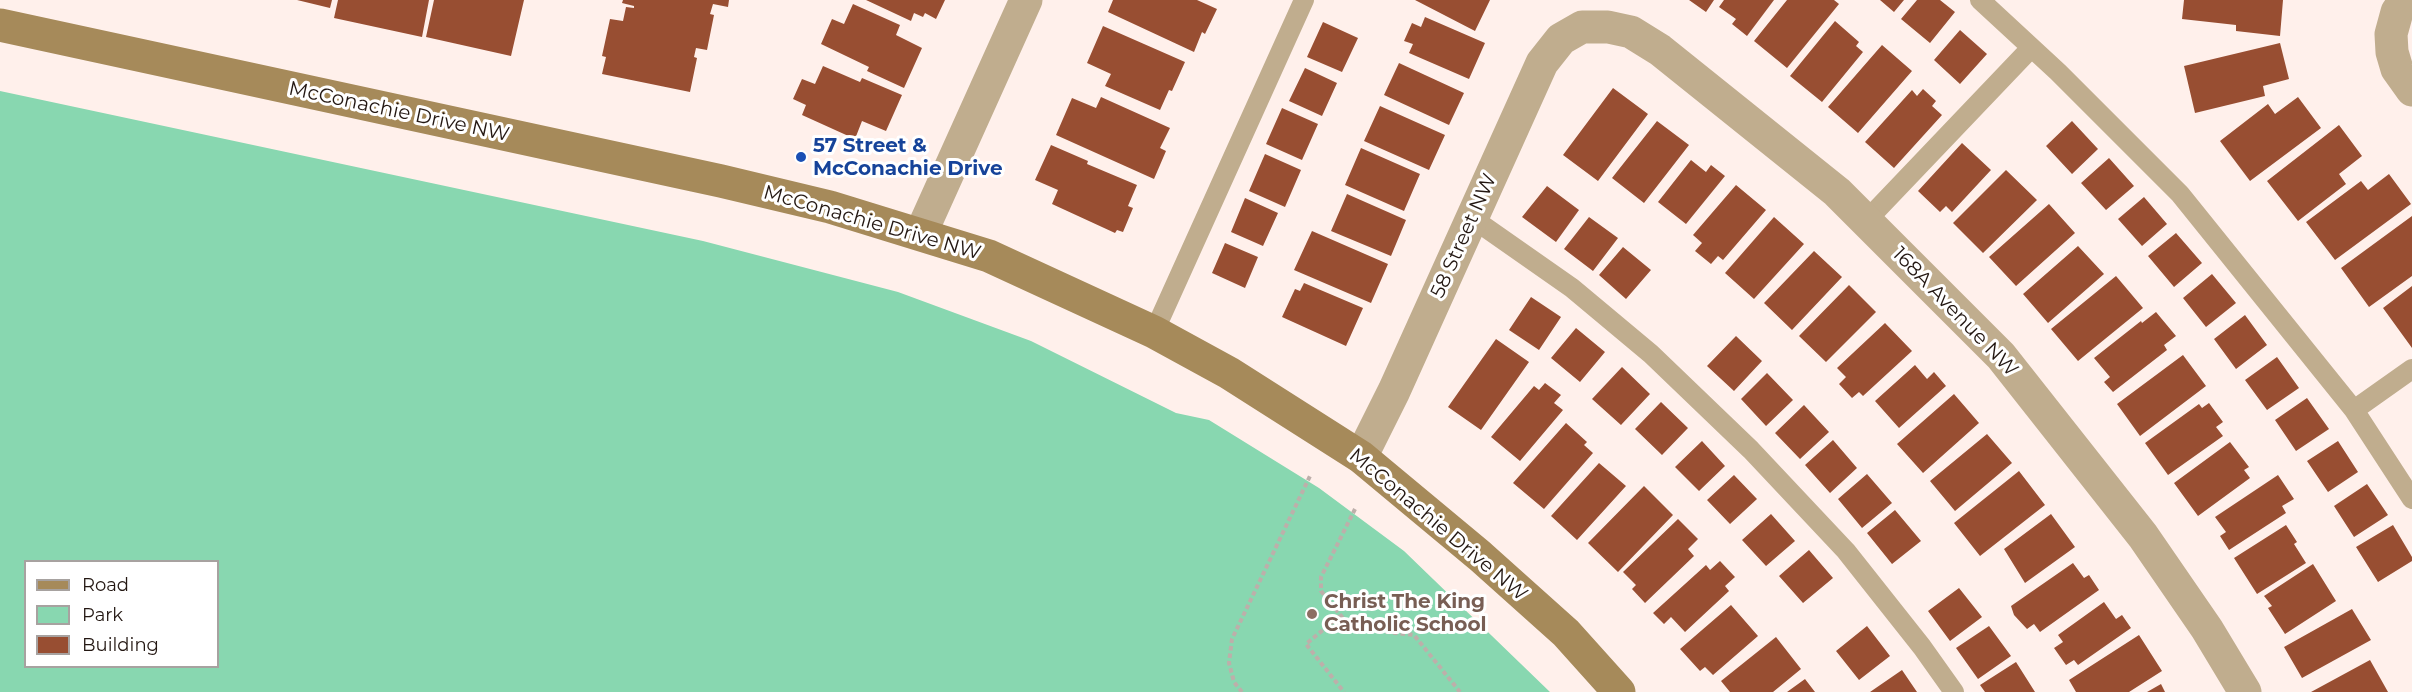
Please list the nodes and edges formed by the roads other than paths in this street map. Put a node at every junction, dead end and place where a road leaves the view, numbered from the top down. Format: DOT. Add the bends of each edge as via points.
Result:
graph roads {
  1 [pos="1026,0"];
  2 [pos="1304,0"];
  3 [pos="1980,0"];
  4 [pos="2405,0"];
  5 [pos="0,25"];
  6 [pos="1582,27"];
  7 [pos="2031,48"];
  8 [pos="2412,90"];
  9 [pos="1472,218"];
  10 [pos="1866,221"];
  11 [pos="921,233"];
  12 [pos="1154,332"];
  13 [pos="2412,369"];
  14 [pos="2354,410"];
  15 [pos="1361,457"];
  16 [pos="2412,499"];
  17 [pos="1619,692"];
  18 [pos="1954,692"];
  19 [pos="2245,692"];
  1 -- 11 [label="street"];
  2 -- 12 [label="lane"];
  3 -- 7 [label="lane"];
  4 -- 8 [label="street" via="2391,34 2392,52 2397,69"];
  5 -- 11 [label="street, McConachie Drive NW" via="721,181"];
  6 -- 9 [label="street, 58 Street NW" via="1561,39 1542,63"];
  6 -- 10 [label="street, 168A Avenue NW" via="1631,32 1660,50 1837,192"];
  7 -- 10 [label="lane"];
  7 -- 14 [label="lane" via="2180,194"];
  9 -- 15 [label="street, 58 Street NW"];
  9 -- 18 [label="lane" via="1581,296 1651,354 1751,450 1846,551"];
  10 -- 19 [label="street, 168A Avenue NW" via="2001,356 2061,429 2143,536"];
  11 -- 12 [label="street, McConachie Drive NW" via="989,256"];
  12 -- 15 [label="street, McConachie Drive NW" via="1229,373"];
  13 -- 14 [label="lane"];
  14 -- 16 [label="lane"];
  15 -- 17 [label="street, McConachie Drive NW" via="1566,633"];
}
